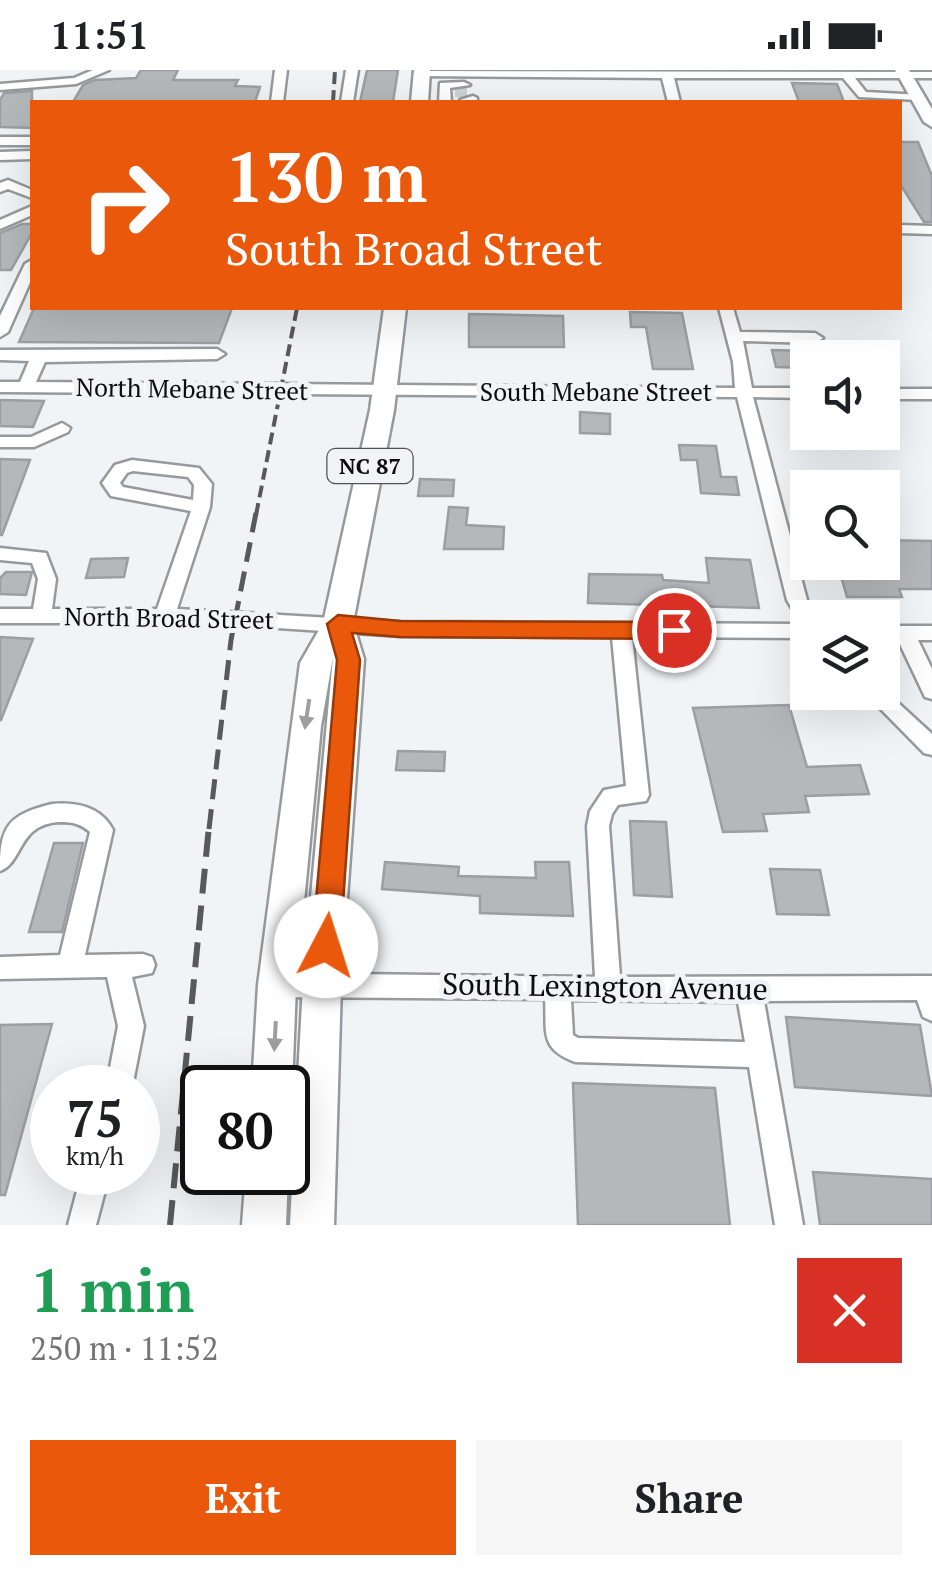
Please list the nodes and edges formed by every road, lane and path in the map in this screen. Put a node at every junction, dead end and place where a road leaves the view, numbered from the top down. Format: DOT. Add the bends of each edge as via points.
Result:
graph roads {
  1 [pos="103,70"];
  2 [pos="280,70"];
  3 [pos="352,70"];
  4 [pos="422,72"];
  5 [pos="666,72"];
  6 [pos="904,72"];
  7 [pos="846,75"];
  8 [pos="932,75"];
  9 [pos="0,87"];
  10 [pos="463,94"];
  11 [pos="276,100"];
  12 [pos="347,100"];
  13 [pos="420,100"];
  14 [pos="673,100"];
  15 [pos="924,100"];
  16 [pos="932,122"];
  17 [pos="30,140"];
  18 [pos="0,141"];
  19 [pos="0,156"];
  20 [pos="30,156"];
  21 [pos="0,188"];
  22 [pos="30,193"];
  23 [pos="30,211"];
  24 [pos="0,225"];
  25 [pos="902,229"];
  26 [pos="932,230"];
  27 [pos="30,268"];
  28 [pos="395,310"];
  29 [pos="727,310"];
  30 [pos="0,332"];
  31 [pos="734,336"];
  32 [pos="815,338"];
  33 [pos="217,354"];
  34 [pos="0,355"];
  35 [pos="39,356"];
  36 [pos="0,387"];
  37 [pos="26,388"];
  38 [pos="384,391"];
  39 [pos="744,392"];
  40 [pos="790,393"];
  41 [pos="900,394"];
  42 [pos="932,394"];
  43 [pos="62,428"];
  44 [pos="0,442"];
  45 [pos="200,507"];
  46 [pos="0,554"];
  47 [pos="797,600"];
  48 [pos="165,615"];
  49 [pos="0,616"];
  50 [pos="40,617"];
  51 [pos="338,624"];
  52 [pos="620,631"];
  53 [pos="790,631"];
  54 [pos="900,633"];
  55 [pos="905,633"];
  56 [pos="932,633"];
  57 [pos="932,691"];
  58 [pos="893,710"];
  59 [pos="932,747"];
  60 [pos="0,861"];
  61 [pos="115,965"];
  62 [pos="70,966"];
  63 [pos="143,966"];
  64 [pos="0,968"];
  65 [pos="322,984"];
  66 [pos="277,985"];
  67 [pos="557,988"];
  68 [pos="608,988"];
  69 [pos="749,990"];
  70 [pos="930,995"];
  71 [pos="760,1055"];
  72 [pos="125,1065"];
  73 [pos="273,1065"];
  74 [pos="90,1195"];
  75 [pos="266,1195"];
  76 [pos="82,1225"];
  77 [pos="264,1225"];
  78 [pos="312,1225"];
  79 [pos="789,1225"];
  1 -- 9 [label="street" via="76,82"];
  2 -- 11 [label="street"];
  3 -- 12 [label="street"];
  4 -- 10 [label="street"];
  4 -- 13 [label="highway"];
  5 -- 7 [label="street"];
  5 -- 10 [label="street"];
  5 -- 14 [label="street"];
  6 -- 7 [label="street"];
  6 -- 8 [label="street"];
  6 -- 15 [label="main road"];
  7 -- 15 [label="street" via="863,96"];
  15 -- 16 [label="main road"];
  17 -- 18 [label="street"];
  19 -- 20 [label="street"];
  21 -- 22 [label="street" via="8,184"];
  23 -- 24 [label="street"];
  25 -- 26 [label="street"];
  27 -- 30 [label="street"];
  28 -- 38 [label="highway, NC 87"];
  29 -- 31 [label="street"];
  31 -- 32 [label="street"];
  31 -- 39 [label="street"];
  33 -- 35 [label="street"];
  34 -- 35 [label="street"];
  35 -- 37 [label="street"];
  36 -- 37 [label="street, North Mebane Street"];
  37 -- 38 [label="street, North Mebane Street"];
  38 -- 39 [label="street, South Mebane Street"];
  38 -- 51 [label="highway, NC 87"];
  39 -- 40 [label="street, South Mebane Street"];
  39 -- 47 [label="street"];
  41 -- 42 [label="street"];
  43 -- 44 [label="street" via="34,442"];
  45 -- 45 [label="street" via="203,484 194,472 132,465 110,483 117,492"];
  45 -- 48 [label="street"];
  46 -- 50 [label="street" via="38,557 47,580"];
  48 -- 50 [label="street, North Broad Street"];
  48 -- 51 [label="street, North Broad Street"];
  49 -- 50 [label="street, North Broad Street"];
  51 -- 52 [label="street, North Broad Street"];
  51 -- 65 [label="highway, NC 87" via="349,660"];
  51 -- 66 [label="highway, NC 87, one-way" via="315,663 304,726"];
  52 -- 53 [label="street, North Broad Street"];
  52 -- 68 [label="street" via="638,795 612,796 598,826"];
  54 -- 55 [label="street"];
  55 -- 56 [label="street"];
  55 -- 57 [label="street"];
  58 -- 59 [label="street"];
  60 -- 62 [label="street" via="24,825 40,816 75,813 96,820 102,830 96,869"];
  61 -- 62 [label="street"];
  61 -- 63 [label="street"];
  61 -- 72 [label="street" via="133,1012"];
  62 -- 64 [label="street"];
  65 -- 66 [label="street, South Lexington Avenue"];
  65 -- 67 [label="street, South Lexington Avenue"];
  65 -- 78 [label="highway, NC 87"];
  66 -- 73 [label="highway, NC 87, one-way"];
  67 -- 68 [label="street, South Lexington Avenue"];
  67 -- 71 [label="street" via="561,1042 575,1050"];
  68 -- 69 [label="street, South Lexington Avenue"];
  69 -- 70 [label="street, South Lexington Avenue"];
  69 -- 71 [label="street"];
  71 -- 79 [label="street"];
  74 -- 76 [label="street"];
  75 -- 77 [label="highway"];
}
